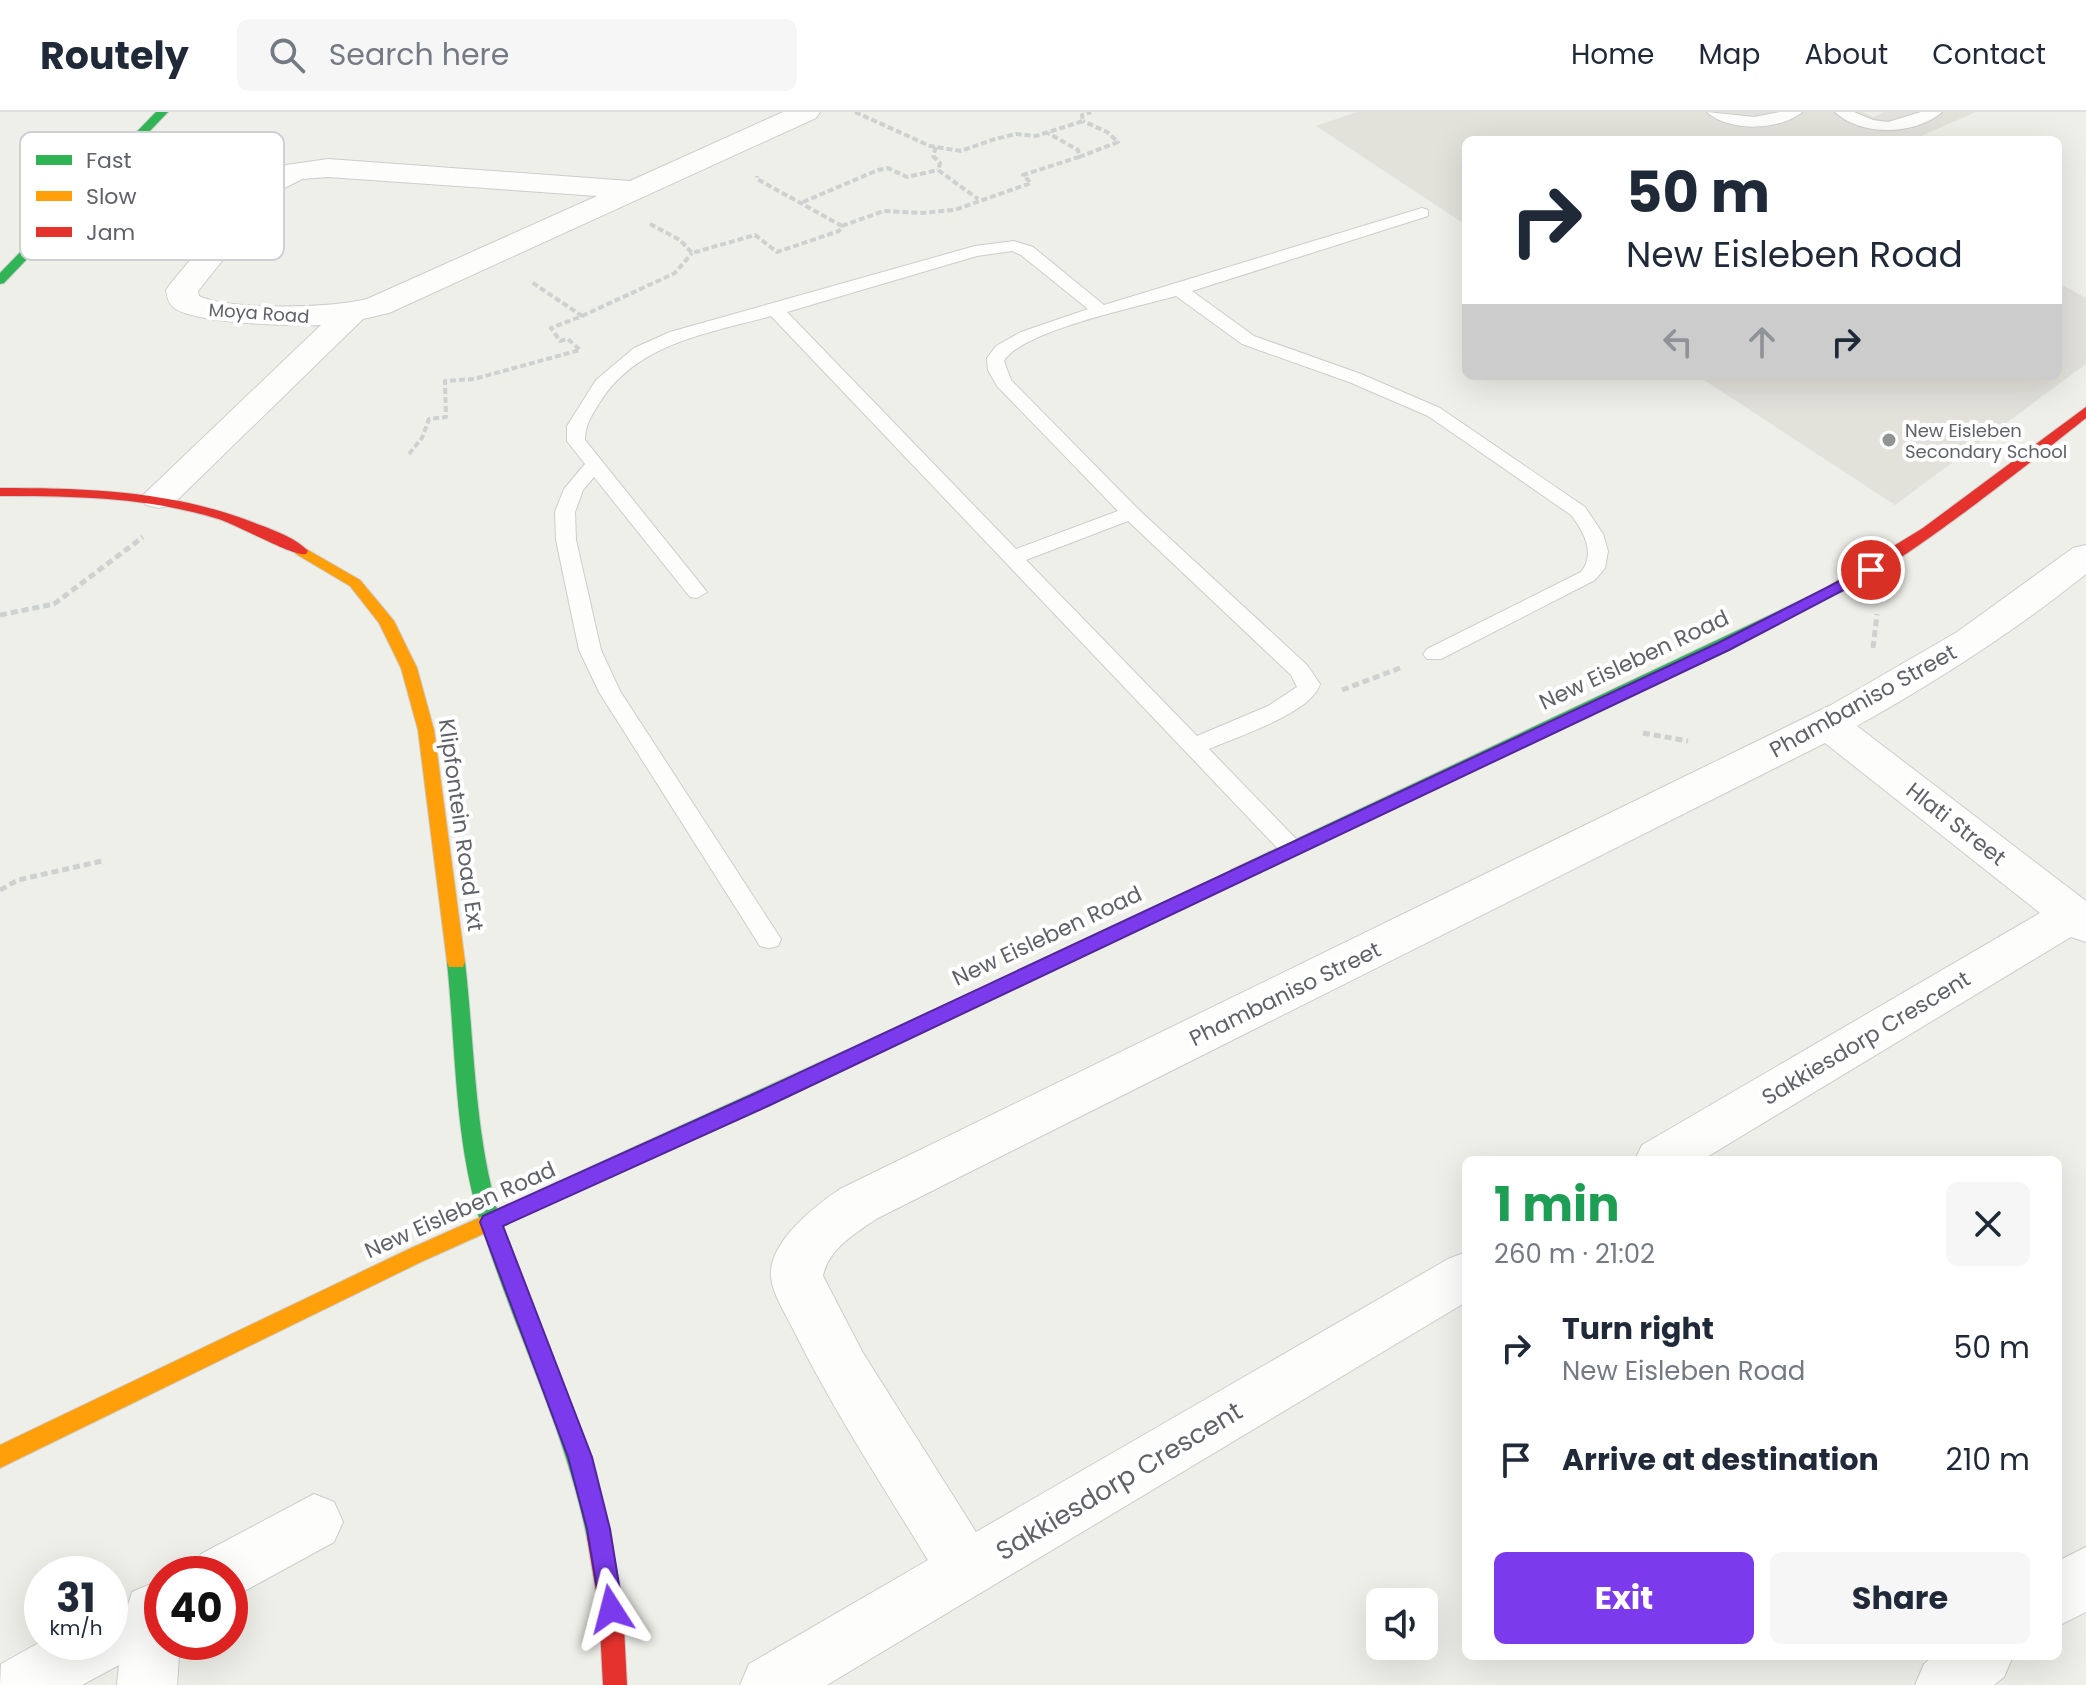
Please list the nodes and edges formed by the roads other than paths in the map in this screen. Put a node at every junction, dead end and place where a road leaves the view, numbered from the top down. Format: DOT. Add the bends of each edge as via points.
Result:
graph roads {
  1 [pos="162,112"];
  2 [pos="806,112"];
  3 [pos="1714,112"];
  4 [pos="1795,112"];
  5 [pos="1842,112"];
  6 [pos="1935,112"];
  7 [pos="143,132"];
  8 [pos="284,177"];
  9 [pos="623,196"];
  10 [pos="1422,213"];
  11 [pos="20,259"];
  12 [pos="207,260"];
  13 [pos="0,280"];
  14 [pos="1179,290"];
  15 [pos="775,310"];
  16 [pos="1101,311"];
  17 [pos="351,314"];
  18 [pos="2086,411"];
  19 [pos="594,465"];
  20 [pos="0,492"];
  21 [pos="170,500"];
  22 [pos="1131,513"];
  23 [pos="2086,556"];
  24 [pos="1012,558"];
  25 [pos="697,592"];
  26 [pos="1434,654"];
  27 [pos="1826,723"];
  28 [pos="1195,746"];
  29 [pos="1291,848"];
  30 [pos="2079,920"];
  31 [pos="769,939"];
  32 [pos="1667,1156"];
  33 [pos="490,1222"];
  34 [pos="1462,1277"];
  35 [pos="0,1457"];
  36 [pos="314,1522"];
  37 [pos="248,1559"];
  38 [pos="967,1571"];
  39 [pos="2086,1576"];
  40 [pos="2062,1594"];
  41 [pos="142,1619"];
  42 [pos="67,1660"];
  43 [pos="1978,1660"];
  44 [pos="22,1685"];
  45 [pos="147,1685"];
  46 [pos="615,1685"];
  47 [pos="770,1685"];
  48 [pos="1945,1685"];
  1 -- 7 [label="main road"];
  2 -- 9 [label="street, Moya Road"];
  3 -- 4 [label="lane" via="1754,124"];
  5 -- 6 [label="lane" via="1881,128"];
  8 -- 9 [label="street, Moya Road" via="328,168"];
  9 -- 17 [label="street, Moya Road"];
  10 -- 14 [label="lane"];
  11 -- 13 [label="main road"];
  12 -- 17 [label="street, Moya Road" via="182,290 184,301 199,308 310,318"];
  14 -- 16 [label="lane"];
  14 -- 26 [label="lane" via="1248,340 1434,412 1578,511 1593,530 1599,545 1589,575"];
  15 -- 16 [label="lane" via="975,251 1014,246"];
  15 -- 19 [label="lane" via="676,336 619,367 576,426 576,441"];
  15 -- 24 [label="lane"];
  16 -- 22 [label="lane" via="1023,338 1003,349 995,367 1003,382"];
  17 -- 21 [label="street"];
  18 -- 29 [label="main road, New Eisleben Road" via="1991,487 1871,570 1723,646"];
  19 -- 25 [label="lane"];
  19 -- 31 [label="lane" via="574,489 565,512 566,540 590,650 610,692"];
  20 -- 21 [label="main road, Klipfontein Road Ext" via="86,492"];
  21 -- 33 [label="main road, Klipfontein Road Ext" via="223,513 274,535 355,583 386,621 409,668 429,748 458,981 472,1156"];
  22 -- 24 [label="lane"];
  22 -- 28 [label="lane" via="1309,684 1307,691 1276,711"];
  23 -- 27 [label="street, Phambaniso Street" via="1984,633"];
  24 -- 28 [label="lane"];
  27 -- 30 [label="street, Hlati Street"];
  27 -- 38 [label="street, Phambaniso Street" via="858,1204 825,1229 802,1254 797,1279 817,1323"];
  28 -- 29 [label="lane"];
  29 -- 33 [label="main road, New Eisleben Road" via="761,1100"];
  30 -- 32 [label="street, Sakkiesdorp Crescent"];
  33 -- 35 [label="main road, New Eisleben Road"];
  33 -- 46 [label="main road, Klipfontein Road Ext" via="580,1457 607,1582"];
  34 -- 38 [label="street, Sakkiesdorp Crescent"];
  36 -- 37 [label="street"];
  38 -- 47 [label="street, Sakkiesdorp Crescent"];
  39 -- 40 [label="street"];
  41 -- 45 [label="street"];
  42 -- 44 [label="street"];
  43 -- 48 [label="street"];
}
